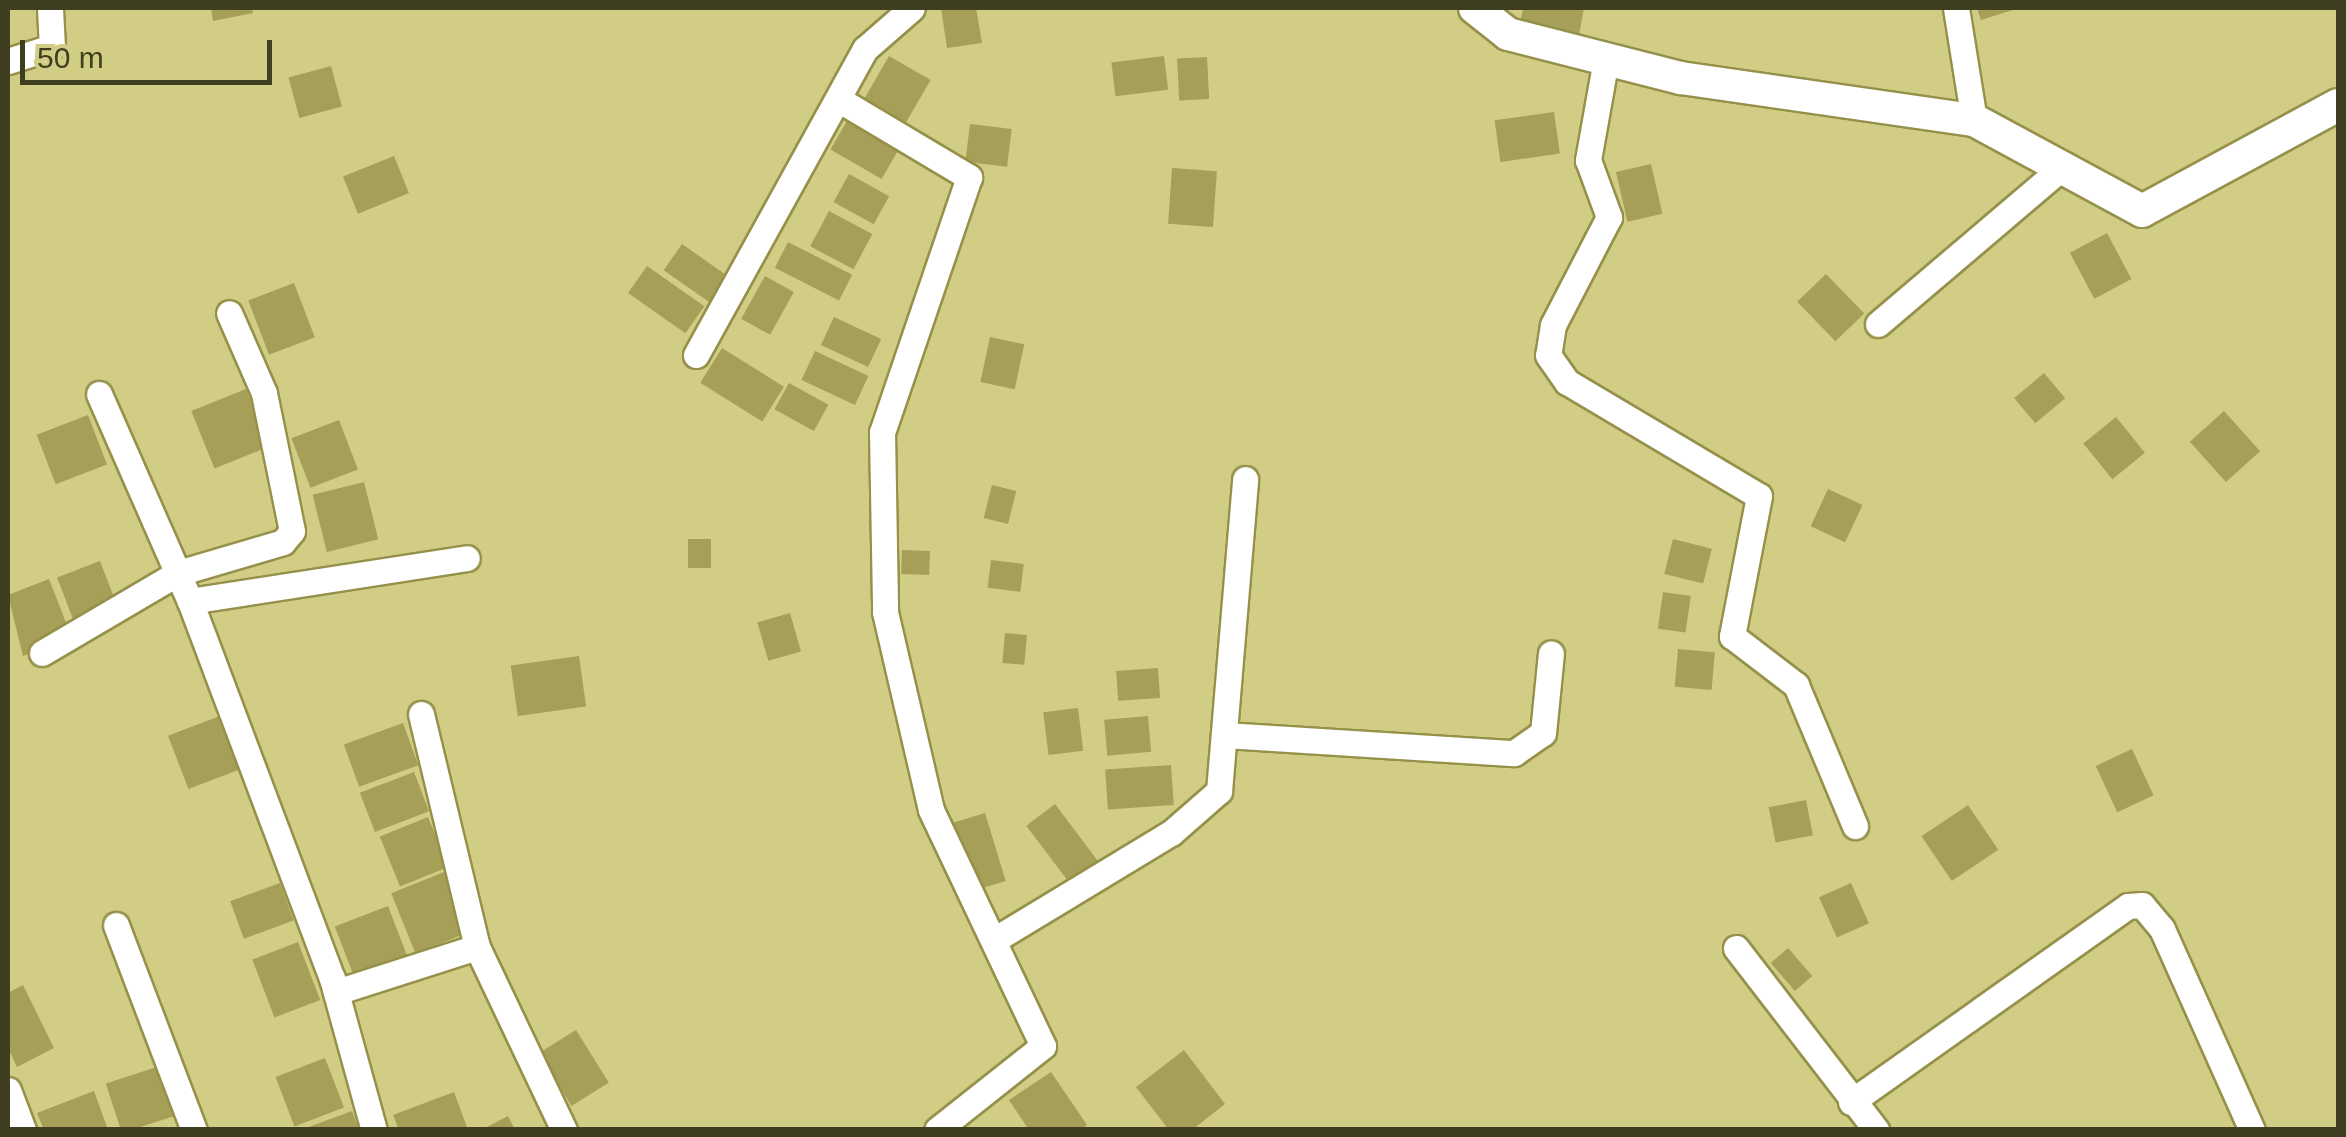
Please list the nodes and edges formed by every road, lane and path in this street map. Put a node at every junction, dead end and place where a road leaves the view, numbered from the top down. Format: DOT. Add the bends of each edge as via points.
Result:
graph roads {
  1 [pos="50,8"];
  2 [pos="912,8"];
  3 [pos="1475,8"];
  4 [pos="1956,8"];
  5 [pos="1606,59"];
  6 [pos="8,61"];
  7 [pos="843,102"];
  8 [pos="2338,105"];
  9 [pos="1974,120"];
  10 [pos="2060,169"];
  11 [pos="229,313"];
  12 [pos="1878,324"];
  13 [pos="696,354"];
  14 [pos="99,394"];
  15 [pos="1245,479"];
  16 [pos="468,558"];
  17 [pos="178,573"];
  18 [pos="190,601"];
  19 [pos="42,653"];
  20 [pos="1551,654"];
  21 [pos="421,714"];
  22 [pos="1226,735"];
  23 [pos="1856,826"];
  24 [pos="116,925"];
  25 [pos="994,940"];
  26 [pos="477,947"];
  27 [pos="1736,948"];
  28 [pos="336,992"];
  29 [pos="8,1090"];
  30 [pos="1850,1102"];
  31 [pos="939,1129"];
  32 [pos="24,1130"];
  33 [pos="194,1130"];
  34 [pos="374,1130"];
  35 [pos="564,1130"];
  36 [pos="1876,1130"];
  37 [pos="2252,1130"];
  1 -- 6 [label="street" via="52,47"];
  2 -- 7 [label="street" via="865,48"];
  3 -- 5 [label="street" via="1508,34"];
  4 -- 9 [label="street"];
  5 -- 9 [label="street" via="1788,99"];
  5 -- 23 [label="street" via="1588,160 1609,217 1553,325 1548,355 1566,382 1759,496 1732,636 1796,685"];
  7 -- 13 [label="street"];
  7 -- 25 [label="street" via="969,177 890,397 878,493 885,612 911,737 946,850"];
  8 -- 10 [label="street" via="2142,210"];
  9 -- 10 [label="street"];
  10 -- 12 [label="street"];
  11 -- 17 [label="street" via="264,393 292,531 283,542"];
  14 -- 17 [label="street"];
  15 -- 22 [label="street"];
  16 -- 18 [label="street"];
  17 -- 18 [label="street"];
  17 -- 19 [label="street"];
  18 -- 28 [label="street"];
  20 -- 22 [label="street" via="1543,733 1514,753"];
  21 -- 26 [label="street"];
  22 -- 25 [label="street" via="1219,791 1202,810"];
  24 -- 33 [label="street"];
  25 -- 31 [label="street" via="1044,1046"];
  26 -- 28 [label="street"];
  26 -- 35 [label="street"];
  27 -- 30 [label="street"];
  28 -- 34 [label="street"];
  29 -- 32 [label="street"];
  30 -- 36 [label="street"];
  30 -- 37 [label="street" via="2128,906 2142,905 2162,928"];
}
